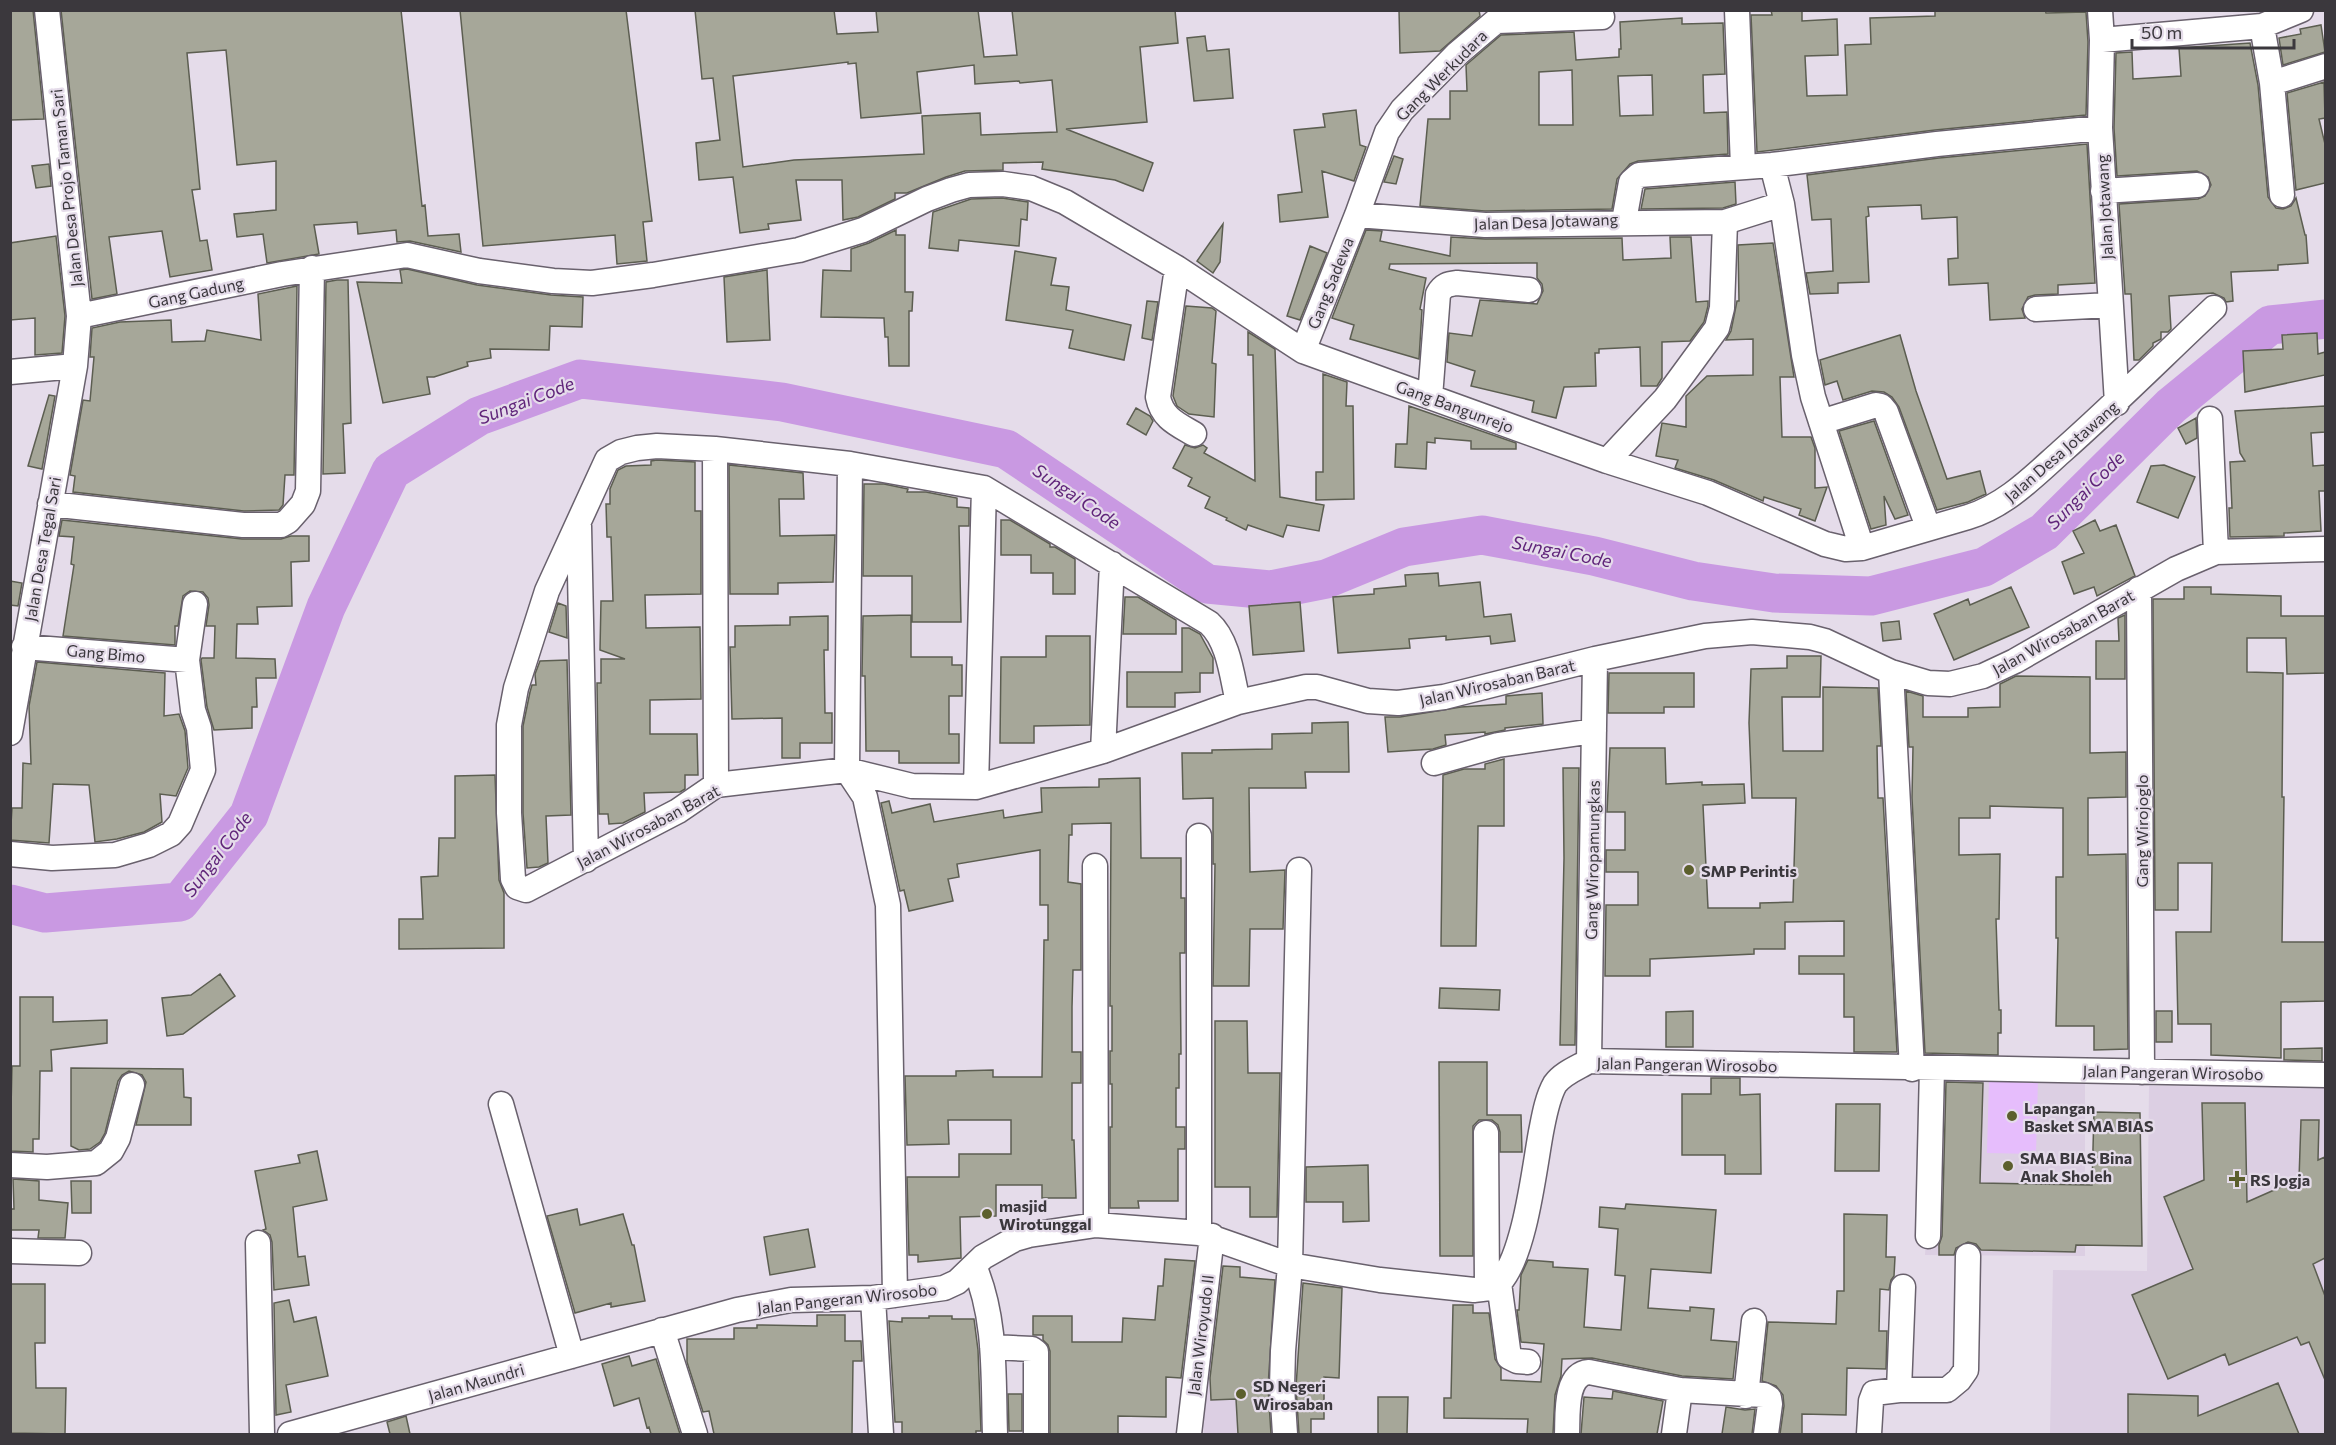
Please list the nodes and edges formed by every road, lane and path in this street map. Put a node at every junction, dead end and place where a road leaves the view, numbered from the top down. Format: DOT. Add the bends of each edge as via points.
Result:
graph roads {
  1 [pos="47,10"];
  2 [pos="1737,10"];
  3 [pos="2100,10"];
  4 [pos="2301,10"];
  5 [pos="1503,16"];
  6 [pos="1602,17"];
  7 [pos="2262,26"];
  8 [pos="2102,40"];
  9 [pos="2325,66"];
  10 [pos="2272,83"];
  11 [pos="2100,128"];
  12 [pos="1772,165"];
  13 [pos="1743,167"];
  14 [pos="2197,185"];
  15 [pos="2103,191"];
  16 [pos="2282,195"];
  17 [pos="1782,204"];
  18 [pos="1358,215"];
  19 [pos="1624,221"];
  20 [pos="1725,222"];
  21 [pos="1177,268"];
  22 [pos="312,275"];
  23 [pos="1528,290"];
  24 [pos="2109,305"];
  25 [pos="2214,308"];
  26 [pos="2036,309"];
  27 [pos="79,316"];
  28 [pos="1303,351"];
  29 [pos="75,366"];
  30 [pos="10,372"];
  31 [pos="1430,397"];
  32 [pos="2117,403"];
  33 [pos="2210,419"];
  34 [pos="1821,422"];
  35 [pos="1194,434"];
  36 [pos="715,449"];
  37 [pos="1607,461"];
  38 [pos="850,464"];
  39 [pos="984,488"];
  40 [pos="50,504"];
  41 [pos="579,522"];
  42 [pos="1928,527"];
  43 [pos="1862,548"];
  44 [pos="2325,549"];
  45 [pos="2216,552"];
  46 [pos="1112,564"];
  47 [pos="2139,589"];
  48 [pos="195,604"];
  49 [pos="24,647"];
  50 [pos="1595,659"];
  51 [pos="187,660"];
  52 [pos="1891,672"];
  53 [pos="1238,702"];
  54 [pos="1594,730"];
  55 [pos="10,733"];
  56 [pos="1103,751"];
  57 [pos="1434,763"];
  58 [pos="847,770"];
  59 [pos="717,785"];
  60 [pos="976,786"];
  61 [pos="1198,836"];
  62 [pos="10,854"];
  63 [pos="586,860"];
  64 [pos="1095,866"];
  65 [pos="1299,870"];
  66 [pos="1589,1061"];
  67 [pos="1922,1068"];
  68 [pos="2142,1072"];
  69 [pos="2325,1075"];
  70 [pos="132,1085"];
  71 [pos="501,1104"];
  72 [pos="1486,1133"];
  73 [pos="10,1165"];
  74 [pos="1096,1225"];
  75 [pos="1205,1235"];
  76 [pos="1928,1236"];
  77 [pos="258,1243"];
  78 [pos="10,1251"];
  79 [pos="79,1253"];
  80 [pos="1968,1256"];
  81 [pos="1290,1265"];
  82 [pos="974,1266"];
  83 [pos="1493,1286"];
  84 [pos="1903,1287"];
  85 [pos="884,1296"];
  86 [pos="1754,1321"];
  87 [pos="662,1330"];
  88 [pos="992,1347"];
  89 [pos="572,1356"];
  90 [pos="1528,1362"];
  91 [pos="1680,1390"];
  92 [pos="1899,1390"];
  93 [pos="1746,1396"];
  94 [pos="262,1434"];
  95 [pos="290,1434"];
  96 [pos="695,1434"];
  97 [pos="881,1434"];
  98 [pos="995,1434"];
  99 [pos="1036,1434"];
  100 [pos="1189,1434"];
  101 [pos="1285,1434"];
  102 [pos="1567,1434"];
  103 [pos="1674,1434"];
  104 [pos="1766,1434"];
  105 [pos="1869,1434"];
  1 -- 27 [label="street, Jalan Desa Projo Taman Sari"];
  2 -- 13 [label="street"];
  3 -- 8 [label="street, Jalan Jotawang"];
  4 -- 7 [label="street"];
  5 -- 6 [label="street"];
  5 -- 18 [label="street, Gang Werkudara" via="1457,54 1395,119 1381,143"];
  7 -- 8 [label="street"];
  7 -- 10 [label="street"];
  8 -- 11 [label="street, Jalan Jotawang"];
  9 -- 10 [label="street"];
  10 -- 16 [label="street"];
  11 -- 12 [label="street, Jalan Desa Jotawang"];
  11 -- 15 [label="street, Jalan Jotawang"];
  12 -- 13 [label="street, Jalan Desa Jotawang"];
  12 -- 17 [label="street"];
  13 -- 19 [label="street, Jalan Desa Jotawang" via="1635,176 1630,182"];
  14 -- 15 [label="street"];
  15 -- 24 [label="street, Jalan Jotawang"];
  17 -- 20 [label="street"];
  17 -- 34 [label="street" via="1804,355"];
  18 -- 19 [label="street, Jalan Desa Jotawang" via="1485,225"];
  18 -- 28 [label="street, Gang Sadewa"];
  19 -- 20 [label="street"];
  20 -- 37 [label="street" via="1722,308 1717,328 1665,399"];
  21 -- 22 [label="street, Gang Gadung" via="1065,202 1031,188 984,183 927,198 863,230 799,250 608,281 553,281 479,271 407,255"];
  21 -- 28 [label="street, Gang Bangunrejo"];
  21 -- 35 [label="street" via="1158,397 1167,418"];
  22 -- 27 [label="street, Gang Gadung"];
  22 -- 40 [label="street" via="308,491 305,501 288,521 281,525 243,525"];
  23 -- 31 [label="street" via="1457,283 1442,288 1438,294"];
  24 -- 26 [label="street"];
  24 -- 32 [label="street, Jalan Jotawang"];
  25 -- 32 [label="street, Jalan Desa Jotawang"];
  27 -- 29 [label="street, Jalan Desa Projo Taman Sari"];
  28 -- 31 [label="street, Gang Bangunrejo"];
  29 -- 30 [label="street"];
  29 -- 40 [label="street, Jalan Desa Tegal Sari"];
  31 -- 37 [label="street, Gang Bangunrejo"];
  32 -- 42 [label="street, Jalan Desa Jotawang" via="2003,501 1980,514"];
  33 -- 45 [label="street"];
  34 -- 42 [label="street" via="1881,406"];
  34 -- 43 [label="street"];
  36 -- 38 [label="street"];
  36 -- 41 [label="street" via="657,446 613,456 607,460"];
  36 -- 59 [label="street"];
  37 -- 43 [label="street, Jalan Desa Jotawang" via="1708,493 1825,544"];
  38 -- 39 [label="street"];
  38 -- 58 [label="street"];
  39 -- 46 [label="street"];
  39 -- 60 [label="street"];
  40 -- 49 [label="street, Jalan Desa Tegal Sari"];
  41 -- 63 [label="street"];
  41 -- 63 [label="street, Jalan Wirosaban Barat" via="547,591 516,688 509,725 509,813 513,879 517,887 526,890"];
  42 -- 43 [label="street, Jalan Desa Jotawang"];
  44 -- 45 [label="street, Jalan Wirosaban Barat"];
  45 -- 47 [label="street, Jalan Wirosaban Barat"];
  46 -- 53 [label="street" via="1214,627 1226,653"];
  46 -- 56 [label="street"];
  47 -- 52 [label="street, Jalan Wirosaban Barat" via="2015,662 1983,676 1939,684"];
  47 -- 68 [label="street, Gang Wirojoglo"];
  48 -- 51 [label="street"];
  49 -- 51 [label="street, Gang Bimo"];
  49 -- 55 [label="street, Jalan Desa Tegal Sari"];
  50 -- 52 [label="street, Jalan Wirosaban Barat" via="1705,636 1771,632 1825,641"];
  50 -- 53 [label="street, Jalan Wirosaban Barat" via="1444,697 1398,704 1368,702 1312,687"];
  50 -- 54 [label="street, Gang Wiropamungkas"];
  51 -- 62 [label="street" via="203,770 176,829 149,845 115,855 52,858"];
  52 -- 67 [label="street"];
  53 -- 56 [label="street, Jalan Wirosaban Barat"];
  54 -- 57 [label="street" via="1498,745"];
  54 -- 66 [label="street, Gang Wiropamungkas"];
  56 -- 60 [label="street, Jalan Wirosaban Barat"];
  58 -- 59 [label="street, Jalan Wirosaban Barat"];
  58 -- 60 [label="street, Jalan Wirosaban Barat" via="912,786"];
  58 -- 85 [label="street" via="865,797 888,905"];
  59 -- 63 [label="street, Jalan Wirosaban Barat" via="678,811"];
  61 -- 75 [label="street, Jalan Wiroyudo II"];
  64 -- 74 [label="street"];
  65 -- 81 [label="street"];
  66 -- 67 [label="street, Jalan Pangeran Wirosobo"];
  66 -- 83 [label="street, Jalan Pangeran Wirosobo" via="1563,1075 1552,1090 1514,1256"];
  67 -- 68 [label="street, Jalan Pangeran Wirosobo"];
  67 -- 76 [label="street"];
  68 -- 69 [label="street, Jalan Pangeran Wirosobo"];
  70 -- 73 [label="street" via="118,1138 96,1163"];
  71 -- 89 [label="street"];
  72 -- 83 [label="street"];
  74 -- 75 [label="street, Jalan Pangeran Wirosobo"];
  74 -- 82 [label="street, Jalan Pangeran Wirosobo" via="1015,1239"];
  75 -- 81 [label="street, Jalan Pangeran Wirosobo"];
  75 -- 100 [label="street, Jalan Wiroyudo II"];
  77 -- 94 [label="street"];
  78 -- 79 [label="street"];
  80 -- 92 [label="street" via="1966,1370 1947,1390"];
  81 -- 83 [label="street, Jalan Pangeran Wirosobo" via="1474,1290"];
  81 -- 101 [label="street" via="1283,1351"];
  82 -- 85 [label="street, Jalan Pangeran Wirosobo" via="949,1286"];
  82 -- 88 [label="street" via="987,1305"];
  83 -- 90 [label="street" via="1509,1357"];
  84 -- 92 [label="street"];
  85 -- 87 [label="street, Jalan Pangeran Wirosobo" via="791,1300"];
  85 -- 97 [label="street"];
  86 -- 93 [label="street"];
  87 -- 89 [label="street, Jalan Maundri"];
  87 -- 96 [label="street"];
  88 -- 98 [label="street"];
  88 -- 99 [label="street" via="1036,1352"];
  89 -- 95 [label="street, Jalan Maundri"];
  91 -- 93 [label="street"];
  91 -- 102 [label="street" via="1583,1373 1571,1385"];
  91 -- 103 [label="street"];
  92 -- 105 [label="street" via="1874,1393"];
  93 -- 104 [label="street" via="1769,1398"];
}
